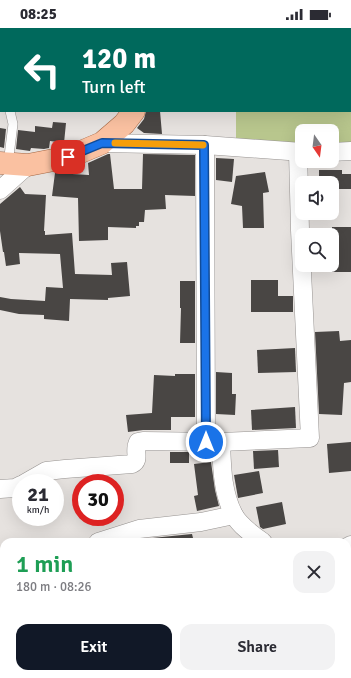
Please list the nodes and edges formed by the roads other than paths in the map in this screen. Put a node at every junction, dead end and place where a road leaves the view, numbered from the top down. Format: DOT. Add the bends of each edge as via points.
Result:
graph roads {
  1 [pos="10,112"];
  2 [pos="133,112"];
  3 [pos="102,143"];
  4 [pos="204,145"];
  5 [pos="351,151"];
  6 [pos="295,152"];
  7 [pos="339,152"];
  8 [pos="12,164"];
  9 [pos="300,168"];
  10 [pos="0,190"];
  11 [pos="214,442"];
  12 [pos="42,474"];
  13 [pos="12,488"];
  14 [pos="0,489"];
  15 [pos="234,515"];
  16 [pos="112,538"];
  17 [pos="258,538"];
  1 -- 8 [label="lane" via="13,124"];
  2 -- 3 [label="main road" via="124,124"];
  3 -- 4 [label="street"];
  3 -- 8 [label="main road" via="68,157"];
  4 -- 6 [label="street"];
  4 -- 11 [label="street"];
  5 -- 7 [label="street"];
  8 -- 10 [label="street"];
  9 -- 11 [label="street" via="300,230 310,438"];
  11 -- 12 [label="street" via="143,441 138,442 135,447 137,459 132,464 65,469"];
  11 -- 15 [label="street" via="224,487"];
  13 -- 14 [label="street"];
  15 -- 16 [label="street" via="139,530"];
  15 -- 17 [label="street"];
}
